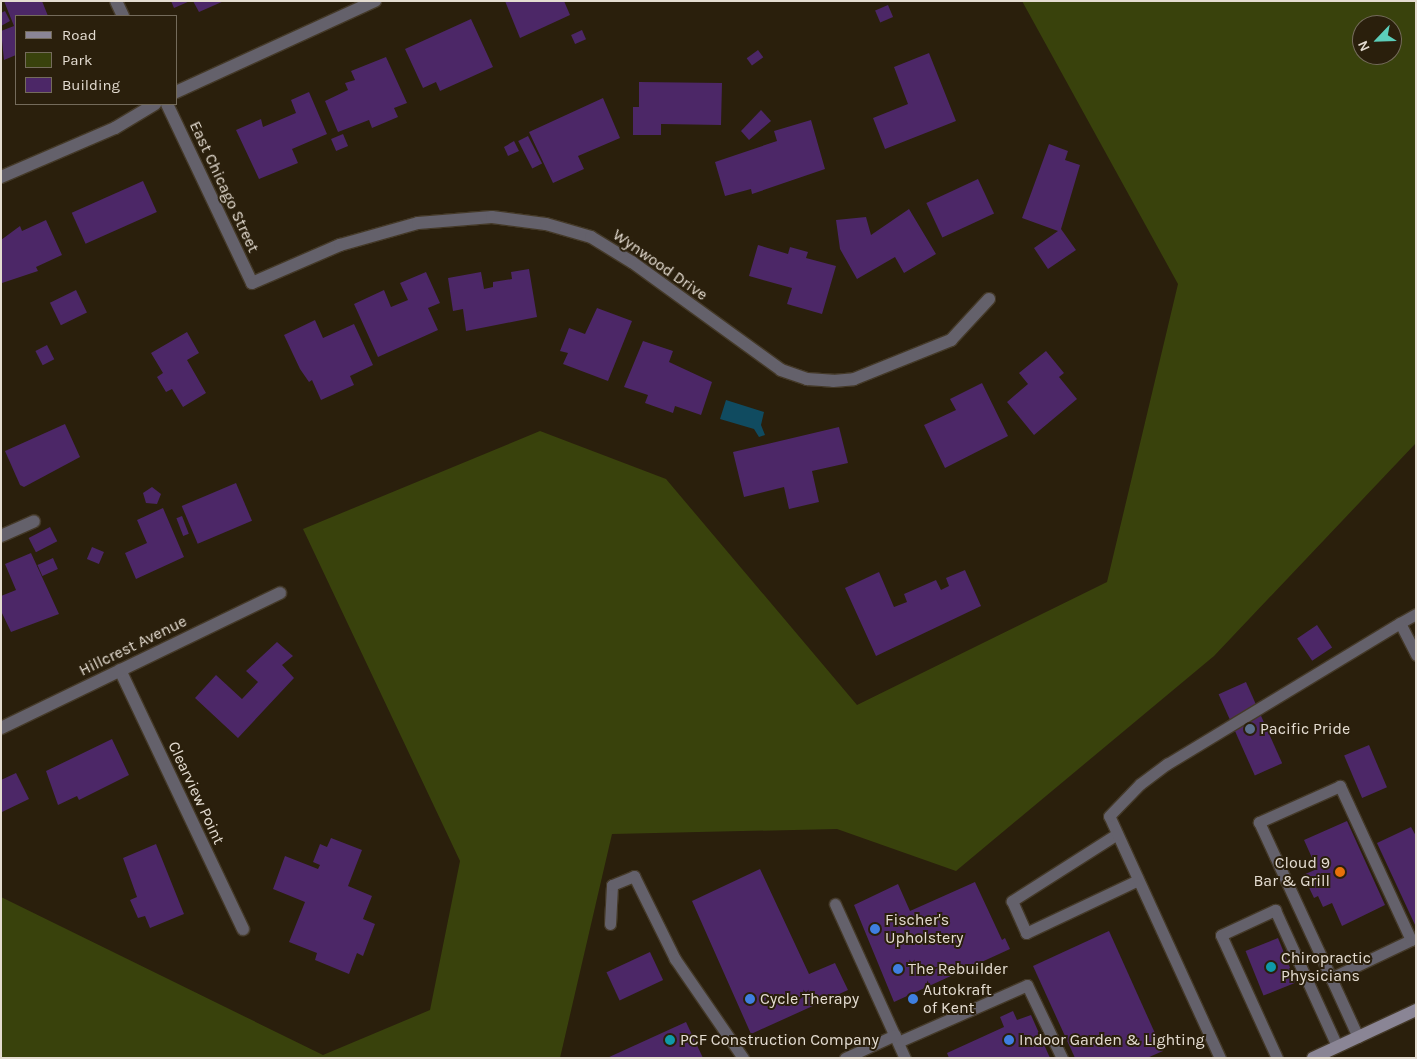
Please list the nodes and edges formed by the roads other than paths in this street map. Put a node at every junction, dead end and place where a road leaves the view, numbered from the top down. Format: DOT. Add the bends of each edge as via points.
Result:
graph roads {
  1 [pos="116,1"];
  2 [pos="375,1"];
  3 [pos="123,15"];
  4 [pos="178,91"];
  5 [pos="152,105"];
  6 [pos="167,105"];
  7 [pos="1,177"];
  8 [pos="252,284"];
  9 [pos="989,299"];
  10 [pos="34,521"];
  11 [pos="1,536"];
  12 [pos="280,593"];
  13 [pos="1416,614"];
  14 [pos="1400,623"];
  15 [pos="1416,656"];
  16 [pos="120,670"];
  17 [pos="1,728"];
  18 [pos="1117,834"];
  19 [pos="1138,880"];
  20 [pos="835,904"];
  21 [pos="610,924"];
  22 [pos="243,929"];
  23 [pos="1331,978"];
  24 [pos="1416,1010"];
  25 [pos="1358,1037"];
  26 [pos="897,1039"];
  27 [pos="1338,1046"];
  28 [pos="743,1058"];
  29 [pos="845,1058"];
  30 [pos="905,1058"];
  31 [pos="1062,1058"];
  32 [pos="1220,1058"];
  33 [pos="1277,1058"];
  34 [pos="1312,1058"];
  1 -- 3 [label="street"];
  2 -- 4 [label="street"];
  5 -- 7 [label="street" via="115,128"];
  6 -- 8 [label="street, East Chicago Street"];
  8 -- 9 [label="street, Wynwood Drive" via="340,245 418,223 492,217 546,224 591,237 632,262 781,370 807,380 833,382 854,379 951,340"];
  10 -- 11 [label="street"];
  12 -- 16 [label="street, Hillcrest Avenue"];
  13 -- 14 [label="lane"];
  14 -- 15 [label="lane"];
  14 -- 18 [label="lane" via="1140,784 1109,816"];
  16 -- 17 [label="street, Hillcrest Avenue"];
  16 -- 22 [label="street, Clearview Point"];
  18 -- 19 [label="lane"];
  18 -- 19 [label="lane" via="1012,901 1026,932"];
  19 -- 32 [label="lane"];
  20 -- 26 [label="lane"];
  21 -- 28 [label="lane" via="612,885 634,876 675,959"];
  23 -- 23 [label="lane" via="1259,822 1340,786 1411,940"];
  23 -- 25 [label="lane"];
  24 -- 25 [label="main road"];
  25 -- 27 [label="main road"];
  26 -- 29 [label="lane"];
  26 -- 30 [label="lane"];
  26 -- 31 [label="lane" via="1027,985"];
  27 -- 33 [label="lane" via="1275,910 1221,936"];
  27 -- 34 [label="main road"];
}
